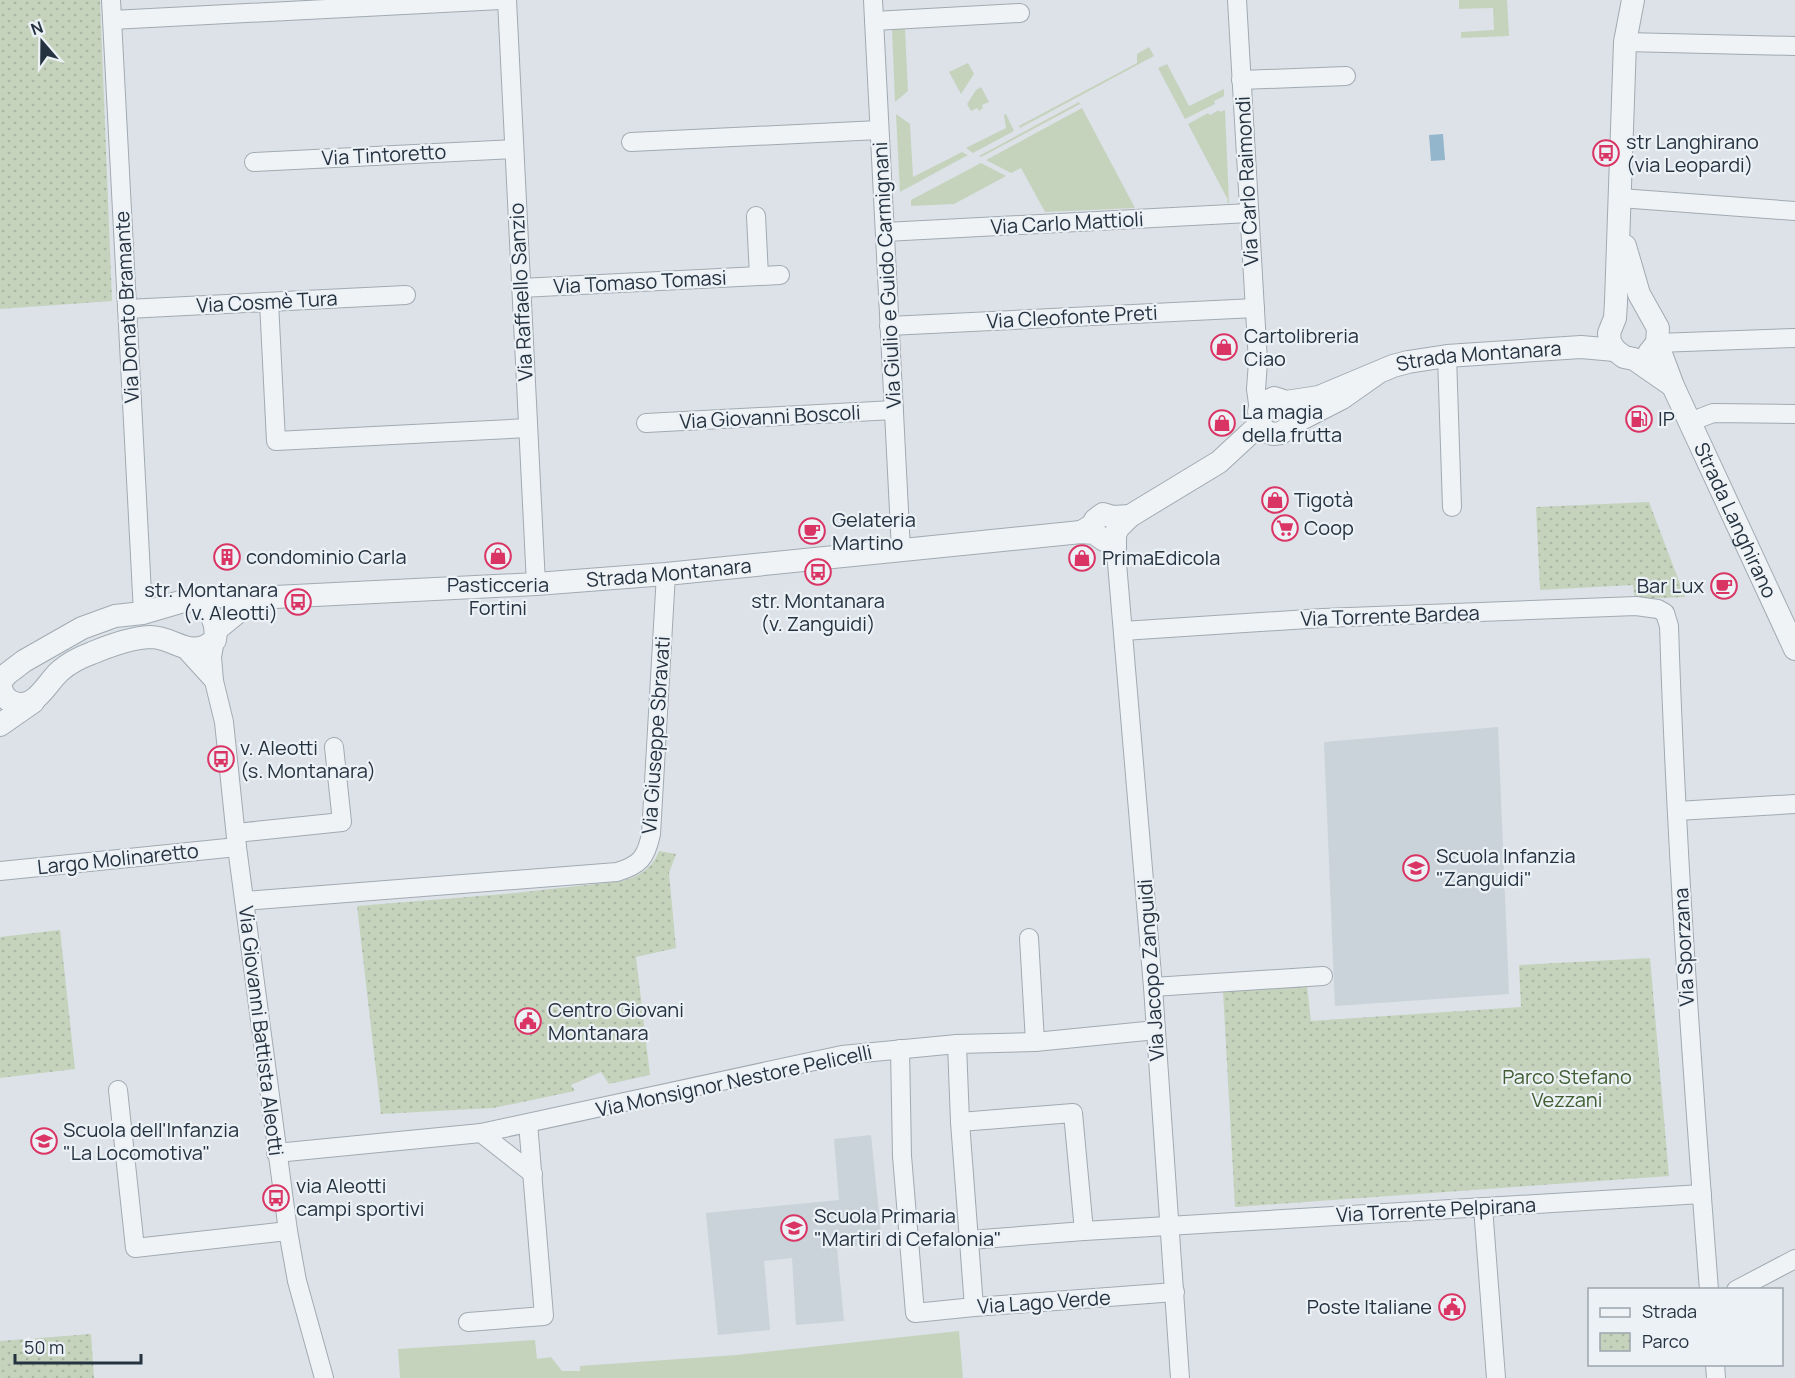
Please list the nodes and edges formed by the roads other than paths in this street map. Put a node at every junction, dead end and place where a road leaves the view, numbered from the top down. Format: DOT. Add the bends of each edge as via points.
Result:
graph roads {
  1 [pos="111,0"];
  2 [pos="501,0"];
  3 [pos="507,0"];
  4 [pos="873,0"];
  5 [pos="1237,0"];
  6 [pos="1633,0"];
  7 [pos="1020,13"];
  8 [pos="112,20"];
  9 [pos="874,21"];
  10 [pos="1625,42"];
  11 [pos="1795,46"];
  12 [pos="1346,76"];
  13 [pos="1242,80"];
  14 [pos="879,130"];
  15 [pos="631,142"];
  16 [pos="514,149"];
  17 [pos="254,162"];
  18 [pos="1620,198"];
  19 [pos="1795,211"];
  20 [pos="1249,213"];
  21 [pos="756,216"];
  22 [pos="1620,230"];
  23 [pos="885,232"];
  24 [pos="780,275"];
  25 [pos="759,276"];
  26 [pos="521,288"];
  27 [pos="406,295"];
  28 [pos="269,302"];
  29 [pos="1255,308"];
  30 [pos="127,309"];
  31 [pos="1650,315"];
  32 [pos="889,326"];
  33 [pos="1795,338"];
  34 [pos="1618,340"];
  35 [pos="1657,343"];
  36 [pos="1448,356"];
  37 [pos="1258,362"];
  38 [pos="1379,372"];
  39 [pos="1674,386"];
  40 [pos="1284,401"];
  41 [pos="894,410"];
  42 [pos="1795,414"];
  43 [pos="1690,422"];
  44 [pos="646,423"];
  45 [pos="1270,424"];
  46 [pos="528,428"];
  47 [pos="1452,507"];
  48 [pos="1106,528"];
  49 [pos="901,550"];
  50 [pos="666,574"];
  51 [pos="536,584"];
  52 [pos="255,598"];
  53 [pos="196,600"];
  54 [pos="1658,609"];
  55 [pos="143,613"];
  56 [pos="1123,631"];
  57 [pos="216,634"];
  58 [pos="184,648"];
  59 [pos="1795,649"];
  60 [pos="214,681"];
  61 [pos="0,682"];
  62 [pos="35,700"];
  63 [pos="0,725"];
  64 [pos="334,747"];
  65 [pos="1795,804"];
  66 [pos="1677,811"];
  67 [pos="237,840"];
  68 [pos="0,871"];
  69 [pos="245,901"];
  70 [pos="1029,938"];
  71 [pos="1323,976"];
  72 [pos="1153,987"];
  73 [pos="1156,1030"];
  74 [pos="1035,1042"];
  75 [pos="957,1044"];
  76 [pos="900,1049"];
  77 [pos="118,1090"];
  78 [pos="960,1122"];
  79 [pos="528,1123"];
  80 [pos="481,1133"];
  81 [pos="276,1153"];
  82 [pos="533,1174"];
  83 [pos="1702,1194"];
  84 [pos="1483,1207"];
  85 [pos="1170,1226"];
  86 [pos="288,1231"];
  87 [pos="1084,1231"];
  88 [pos="969,1240"];
  89 [pos="1795,1259"];
  90 [pos="1709,1288"];
  91 [pos="1740,1288"];
  92 [pos="1174,1292"];
  93 [pos="974,1307"];
  94 [pos="468,1322"];
  95 [pos="324,1378"];
  96 [pos="1180,1378"];
  97 [pos="1496,1378"];
  1 -- 8 [label="street, Via Donato Bramante"];
  2 -- 8 [label="street"];
  3 -- 16 [label="street, Via Raffaello Sanzio"];
  4 -- 9 [label="street, Via Giulio e Guido Carmignani"];
  5 -- 13 [label="street, Via Carlo Raimondi"];
  6 -- 10 [label="street, Strada Langhirano"];
  7 -- 9 [label="street"];
  8 -- 30 [label="street, Via Donato Bramante"];
  9 -- 14 [label="street, Via Giulio e Guido Carmignani"];
  10 -- 11 [label="street"];
  10 -- 18 [label="street, Strada Langhirano"];
  12 -- 13 [label="street"];
  13 -- 20 [label="street, Via Carlo Raimondi"];
  14 -- 15 [label="street"];
  14 -- 23 [label="street, Via Giulio e Guido Carmignani"];
  16 -- 17 [label="street, Via Tintoretto"];
  16 -- 26 [label="street, Via Raffaello Sanzio"];
  18 -- 19 [label="street"];
  18 -- 22 [label="street, Strada Langhirano"];
  20 -- 23 [label="street, Via Carlo Mattioli"];
  20 -- 29 [label="street, Via Carlo Raimondi"];
  21 -- 25 [label="street"];
  22 -- 31 [label="street, Strada Langhirano" via="1639,294"];
  22 -- 34 [label="street, Strada Langhirano"];
  23 -- 32 [label="street, Via Giulio e Guido Carmignani"];
  24 -- 25 [label="street, Via Tomaso Tomasi"];
  25 -- 26 [label="street, Via Tomaso Tomasi"];
  26 -- 46 [label="street, Via Raffaello Sanzio"];
  27 -- 28 [label="street, Via Cosmè Tura"];
  28 -- 30 [label="street, Via Cosmè Tura"];
  28 -- 46 [label="street" via="276,441"];
  29 -- 32 [label="street, Via Cleofonte Preti"];
  29 -- 37 [label="street, Via Carlo Raimondi"];
  30 -- 55 [label="street, Via Donato Bramante"];
  31 -- 34 [label="street" via="1638,310 1625,311"];
  31 -- 35 [label="street, Strada Langhirano" via="1658,328"];
  32 -- 41 [label="street, Via Giulio e Guido Carmignani"];
  33 -- 35 [label="street"];
  34 -- 35 [label="street" via="1648,354"];
  34 -- 36 [label="street, Strada Montanara" via="1581,347"];
  34 -- 39 [label="street"];
  35 -- 39 [label="street, Strada Langhirano"];
  36 -- 38 [label="street, Strada Montanara" via="1408,362"];
  36 -- 47 [label="street"];
  37 -- 40 [label="street, Via Carlo Raimondi" via="1267,384"];
  37 -- 45 [label="street, Via Carlo Raimondi" via="1256,389"];
  38 -- 40 [label="street, Strada Montanara" via="1319,397"];
  38 -- 45 [label="street, Strada Montanara" via="1342,398"];
  39 -- 43 [label="street, Strada Langhirano"];
  40 -- 45 [label="street" via="1294,417"];
  41 -- 44 [label="street, Via Giovanni Boscoli"];
  41 -- 49 [label="street, Via Giulio e Guido Carmignani"];
  42 -- 43 [label="street, Strada Langhirano" via="1713,413"];
  43 -- 59 [label="street, Strada Langhirano"];
  45 -- 48 [label="street, Strada Montanara" via="1254,449 1219,462"];
  46 -- 51 [label="street, Via Raffaello Sanzio"];
  48 -- 49 [label="street, Strada Montanara"];
  48 -- 56 [label="street, Via Jacopo Zanguidi" via="1117,563"];
  49 -- 50 [label="street, Strada Montanara"];
  50 -- 51 [label="street, Strada Montanara"];
  50 -- 69 [label="street, Via Giuseppe Sbravati" via="651,834 641,861 617,872"];
  51 -- 52 [label="street, Strada Montanara"];
  52 -- 53 [label="street, Strada Montanara" via="221,596"];
  52 -- 57 [label="street"];
  53 -- 55 [label="street, Strada Montanara"];
  53 -- 57 [label="street" via="212,616"];
  54 -- 56 [label="street, Via Torrente Bardea" via="1636,606 1323,618"];
  54 -- 66 [label="street, Via Sporzana" via="1665,613 1669,626"];
  55 -- 61 [label="street, Strada Montanara" via="115,616 82,628 24,661"];
  56 -- 72 [label="street, Via Jacopo Zanguidi"];
  57 -- 58 [label="street" via="209,644 197,649"];
  57 -- 60 [label="street, Via Giovanni Battista Aleotti" via="212,657"];
  58 -- 60 [label="street, Via Giovanni Battista Aleotti"];
  58 -- 62 [label="street" via="152,637 124,640 63,669"];
  60 -- 67 [label="street, Via Giovanni Battista Aleotti" via="224,722"];
  61 -- 62 [label="street, Strada Montanara" via="8,700 21,704"];
  62 -- 63 [label="street"];
  64 -- 67 [label="street, Largo Molinaretto" via="342,822"];
  65 -- 66 [label="street"];
  66 -- 83 [label="street, Via Sporzana"];
  67 -- 68 [label="street, Largo Molinaretto"];
  67 -- 69 [label="street, Via Giovanni Battista Aleotti"];
  69 -- 81 [label="street, Via Giovanni Battista Aleotti"];
  70 -- 74 [label="street"];
  71 -- 72 [label="street"];
  72 -- 73 [label="street, Via Jacopo Zanguidi"];
  73 -- 74 [label="street, Via Monsignor Nestore Pelicelli"];
  73 -- 85 [label="street, Via Jacopo Zanguidi"];
  74 -- 75 [label="street, Via Monsignor Nestore Pelicelli"];
  75 -- 76 [label="street, Via Monsignor Nestore Pelicelli"];
  75 -- 78 [label="street"];
  76 -- 79 [label="street, Via Monsignor Nestore Pelicelli" via="842,1055"];
  76 -- 93 [label="street, Via Lago Verde" via="902,1156 915,1313"];
  77 -- 86 [label="street" via="135,1248"];
  78 -- 87 [label="street" via="1073,1113"];
  78 -- 88 [label="street"];
  79 -- 80 [label="street, Via Monsignor Nestore Pelicelli"];
  79 -- 82 [label="street"];
  80 -- 81 [label="street, Via Monsignor Nestore Pelicelli"];
  80 -- 82 [label="street"];
  81 -- 86 [label="street, Via Giovanni Battista Aleotti"];
  82 -- 94 [label="street" via="544,1316"];
  83 -- 84 [label="street, Via Torrente Pelpirana"];
  83 -- 90 [label="street, Via Sporzana"];
  84 -- 85 [label="street, Via Torrente Pelpirana"];
  84 -- 97 [label="street"];
  85 -- 87 [label="street, Via Torrente Pelpirana"];
  85 -- 92 [label="street, Via Jacopo Zanguidi"];
  86 -- 95 [label="street, Via Giovanni Battista Aleotti" via="297,1281"];
  87 -- 88 [label="street, Via Torrente Pelpirana"];
  88 -- 93 [label="street"];
  89 -- 91 [label="street"];
  92 -- 93 [label="street, Via Lago Verde"];
  92 -- 96 [label="street, Via Jacopo Zanguidi"];
}
